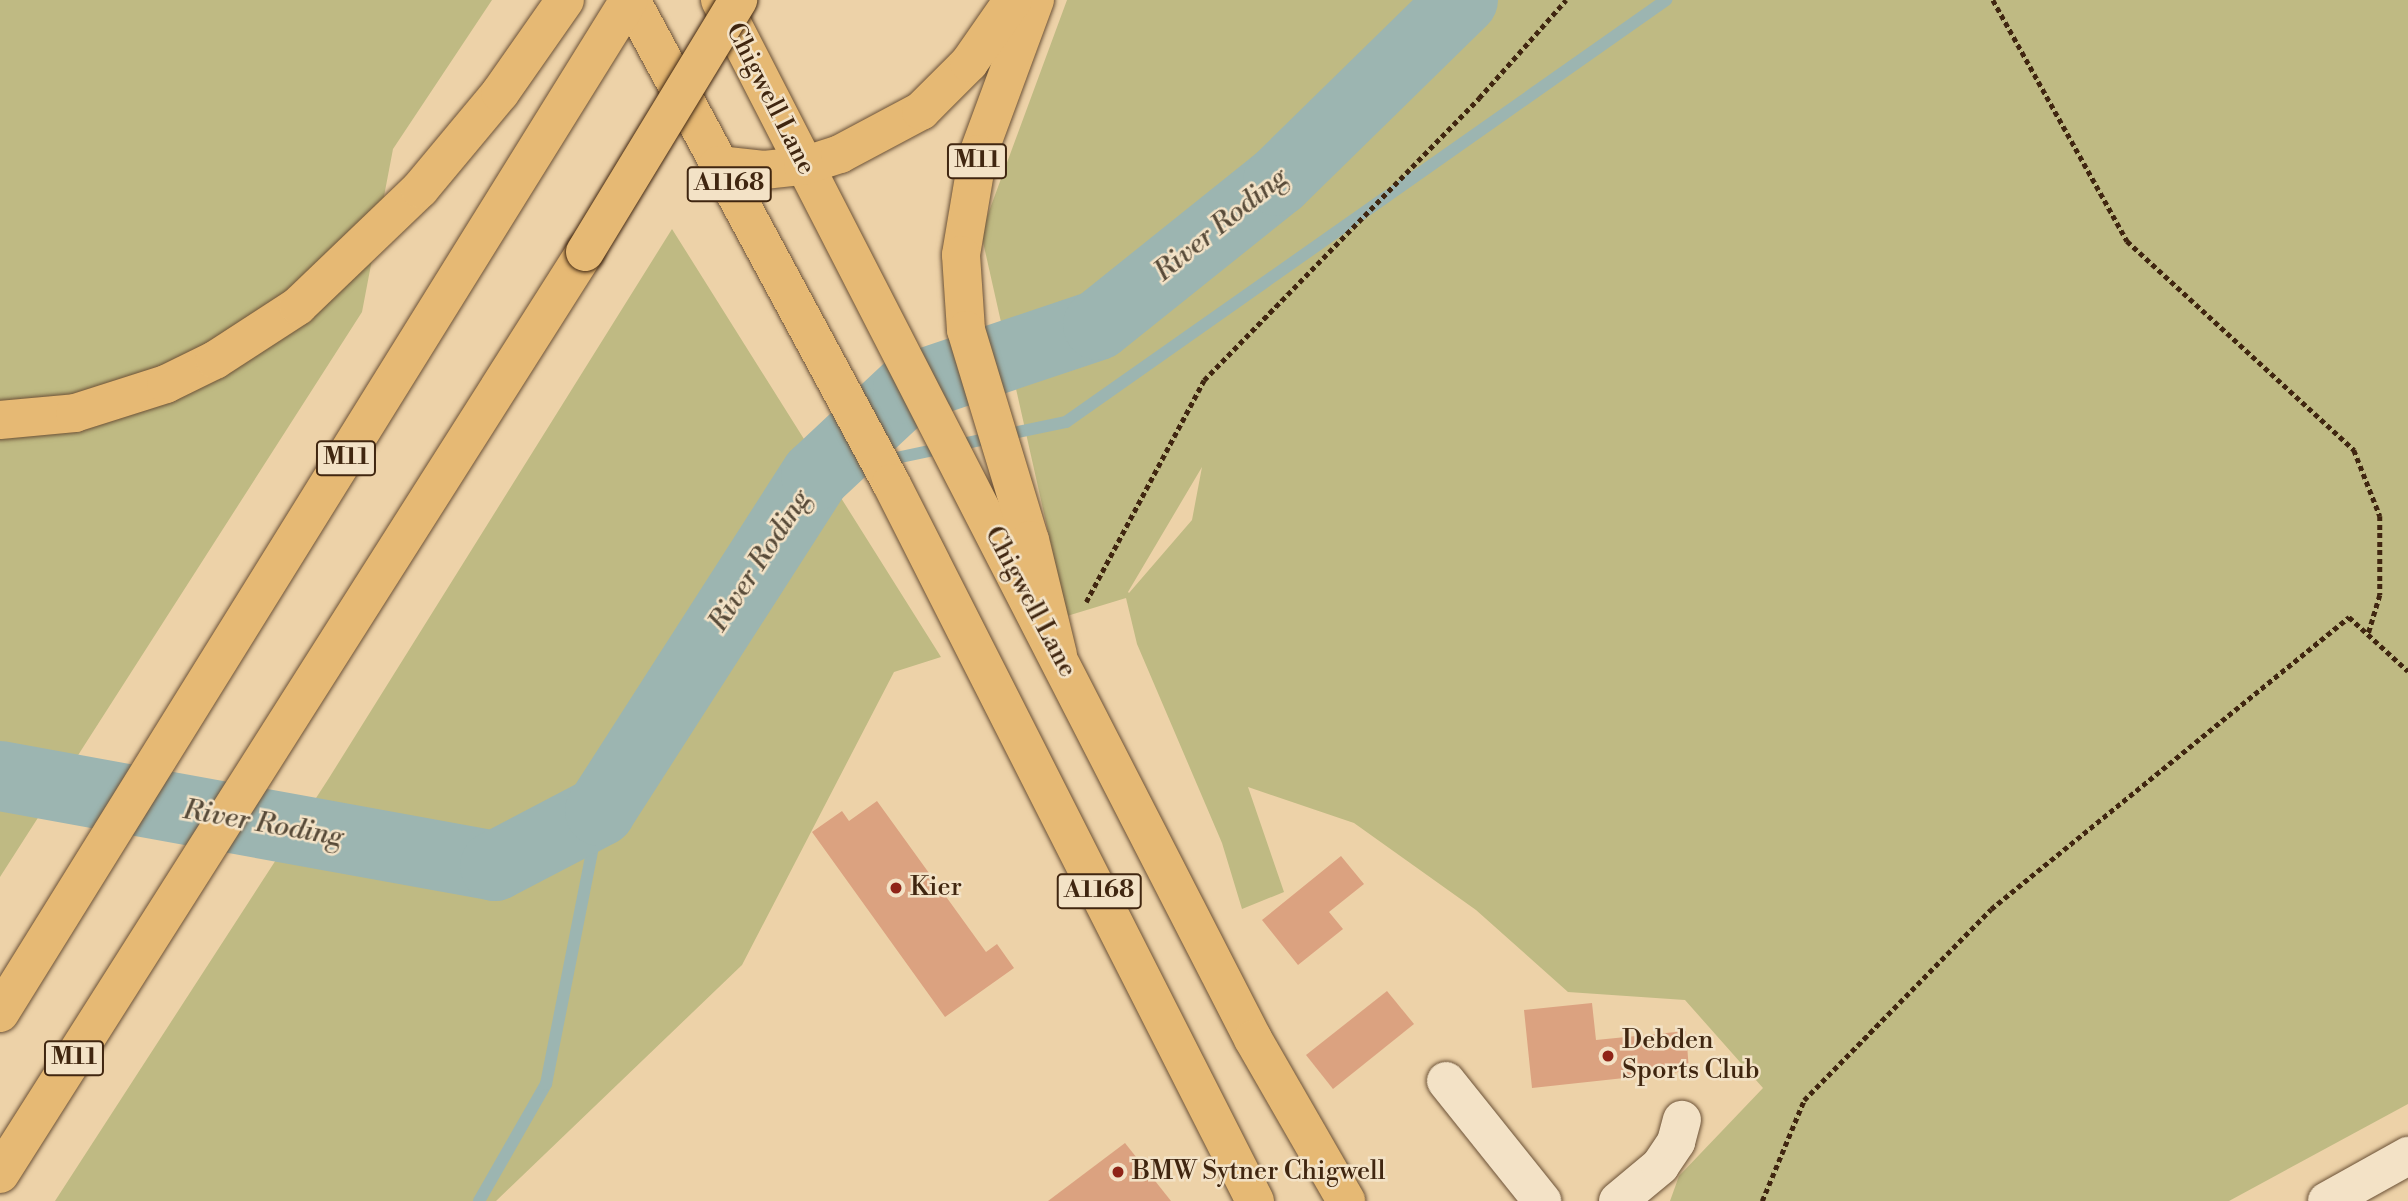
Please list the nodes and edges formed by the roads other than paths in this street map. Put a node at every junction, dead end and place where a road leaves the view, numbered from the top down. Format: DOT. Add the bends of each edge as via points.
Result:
graph roads {
  1 [pos="565,0"];
  2 [pos="630,0"];
  3 [pos="720,0"];
  4 [pos="738,0"];
  5 [pos="1013,0"];
  6 [pos="1035,0"];
  7 [pos="718,165"];
  8 [pos="803,166"];
  9 [pos="0,420"];
  10 [pos="1058,655"];
  11 [pos="0,1013"];
  12 [pos="1446,1081"];
  13 [pos="1682,1120"];
  14 [pos="2408,1156"];
  15 [pos="0,1174"];
  16 [pos="1255,1201"];
  17 [pos="1346,1201"];
  18 [pos="1542,1201"];
  19 [pos="1618,1201"];
  20 [pos="2327,1201"];
  1 -- 9 [label="main road" via="500,93 420,189 298,306 215,360 166,384 86,410"];
  2 -- 7 [label="main road, A1168"];
  2 -- 11 [label="main road, M11"];
  3 -- 8 [label="main road, Chigwell Lane / A1168"];
  4 -- 15 [label="main road, M11, bridge" via="585,252"];
  5 -- 8 [label="main road, M11" via="969,63 921,111 840,154"];
  6 -- 10 [label="main road, M11" via="978,153 961,255 966,330"];
  7 -- 8 [label="main road" via="764,170"];
  7 -- 16 [label="main road, A1168" via="891,483"];
  8 -- 10 [label="main road, Chigwell Lane / A1168"];
  10 -- 17 [label="main road, Chigwell Lane / A1168" via="1247,1027"];
  12 -- 18 [label="street"];
  13 -- 19 [label="street" via="1676,1142 1660,1166"];
  14 -- 20 [label="street"];
}
